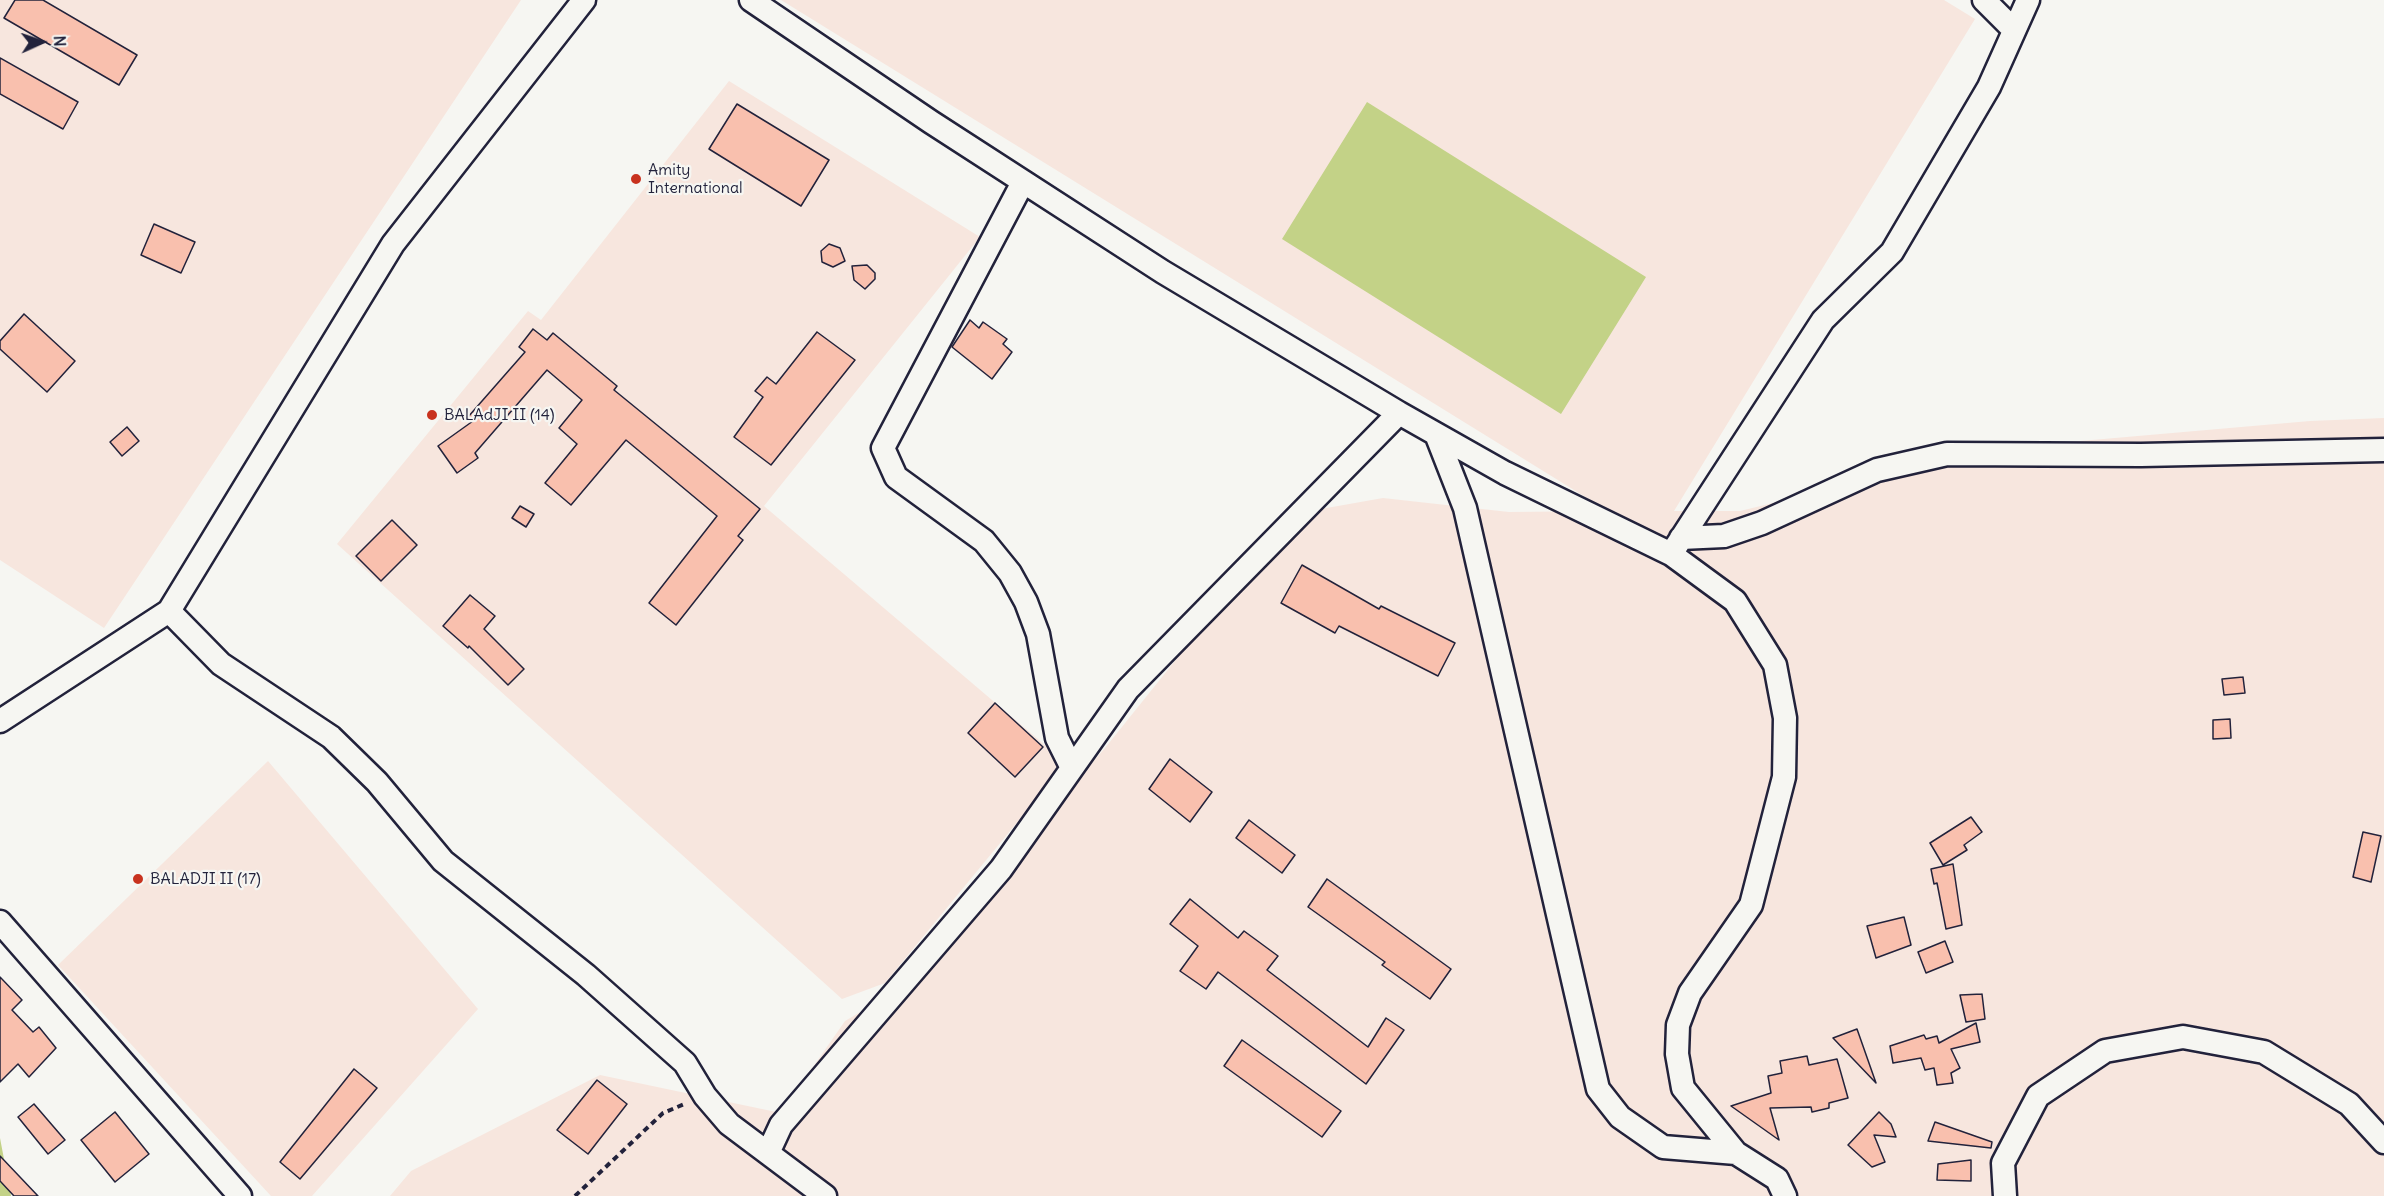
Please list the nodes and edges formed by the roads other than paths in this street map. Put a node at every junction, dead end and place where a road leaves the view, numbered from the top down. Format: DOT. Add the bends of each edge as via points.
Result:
graph roads {
  1 [pos="584,0"];
  2 [pos="751,0"];
  3 [pos="1984,0"];
  4 [pos="2028,0"];
  5 [pos="2014,30"];
  6 [pos="1023,182"];
  7 [pos="1399,413"];
  8 [pos="1436,434"];
  9 [pos="2384,450"];
  10 [pos="1676,546"];
  11 [pos="169,611"];
  12 [pos="0,721"];
  13 [pos="1072,768"];
  14 [pos="0,922"];
  15 [pos="2384,1142"];
  16 [pos="768,1153"];
  17 [pos="1736,1153"];
  18 [pos="240,1196"];
  19 [pos="825,1196"];
  20 [pos="1785,1196"];
  21 [pos="2005,1196"];
  1 -- 11 [label="street" via="393,244"];
  2 -- 6 [label="street"];
  3 -- 5 [label="street"];
  4 -- 5 [label="street"];
  5 -- 10 [label="street" via="1989,87 1892,252 1823,320"];
  6 -- 7 [label="street" via="1163,272"];
  6 -- 13 [label="street" via="883,448 896,477 984,541 1010,573 1038,634 1057,738"];
  7 -- 8 [label="street"];
  7 -- 13 [label="street" via="1128,689"];
  8 -- 10 [label="street" via="1505,473"];
  8 -- 17 [label="street" via="1465,508 1598,1089 1620,1117 1664,1147"];
  9 -- 10 [label="street" via="1947,454 1877,470 1762,523"];
  10 -- 17 [label="street" via="1735,602 1775,665 1785,718 1784,777 1751,905 1690,993 1678,1025 1677,1054 1683,1088"];
  11 -- 12 [label="street"];
  11 -- 16 [label="street" via="221,664 331,737 377,782 443,861 586,975 669,1048 685,1063 705,1096 729,1124"];
  13 -- 16 [label="street" via="1001,868 781,1125"];
  14 -- 18 [label="street"];
  15 -- 21 [label="street" via="2349,1104 2264,1052 2183,1037 2105,1051 2038,1096 2003,1163"];
  16 -- 19 [label="street"];
  17 -- 20 [label="street" via="1777,1179"];
}
